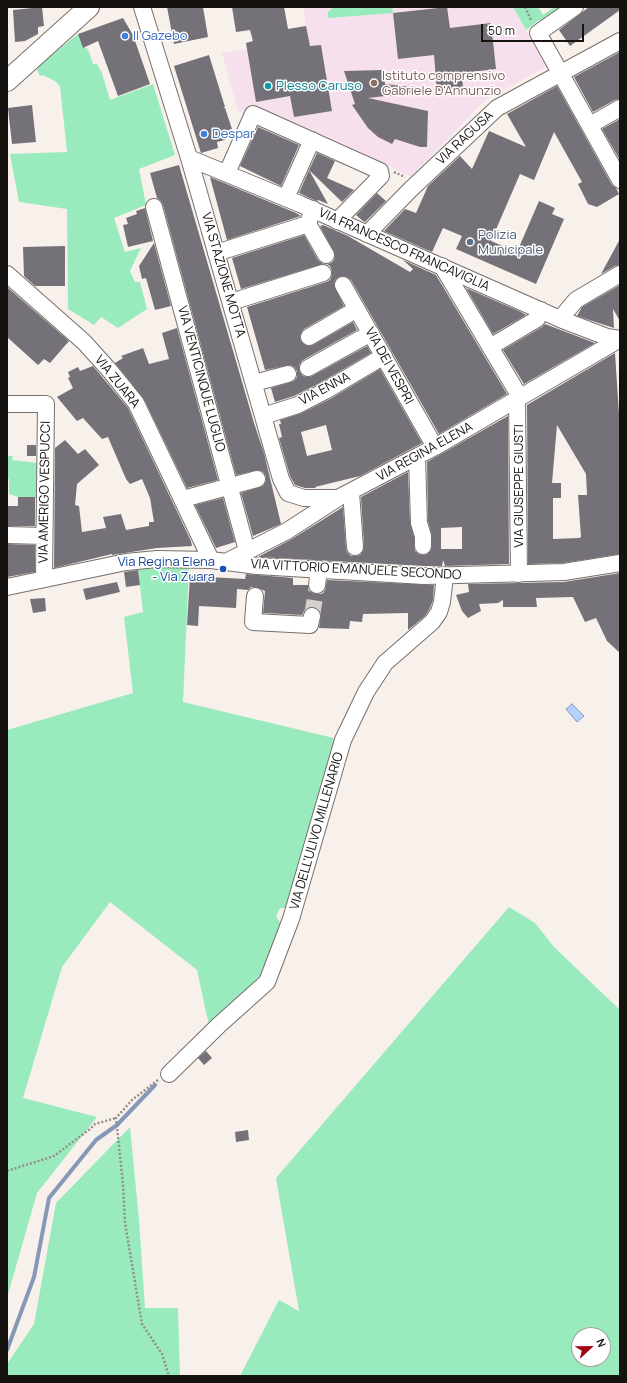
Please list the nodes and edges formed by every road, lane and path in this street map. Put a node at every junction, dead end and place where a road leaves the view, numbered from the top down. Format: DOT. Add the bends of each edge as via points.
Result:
graph roads {
  1 [pos="89,7"];
  2 [pos="142,7"];
  3 [pos="525,7"];
  4 [pos="575,7"];
  5 [pos="527,12"];
  6 [pos="620,40"];
  7 [pos="561,72"];
  8 [pos="7,81"];
  9 [pos="620,108"];
  10 [pos="590,124"];
  11 [pos="312,140"];
  12 [pos="189,158"];
  13 [pos="380,171"];
  14 [pos="227,173"];
  15 [pos="620,180"];
  16 [pos="418,182"];
  17 [pos="286,198"];
  18 [pos="154,207"];
  19 [pos="310,217"];
  20 [pos="336,221"];
  21 [pos="367,234"];
  22 [pos="216,253"];
  23 [pos="326,255"];
  24 [pos="442,266"];
  25 [pos="323,273"];
  26 [pos="7,274"];
  27 [pos="620,274"];
  28 [pos="343,285"];
  29 [pos="231,302"];
  30 [pos="357,309"];
  31 [pos="541,310"];
  32 [pos="560,319"];
  33 [pos="371,333"];
  34 [pos="309,337"];
  35 [pos="620,339"];
  36 [pos="490,347"];
  37 [pos="384,356"];
  38 [pos="308,368"];
  39 [pos="288,374"];
  40 [pos="254,383"];
  41 [pos="519,398"];
  42 [pos="7,404"];
  43 [pos="263,416"];
  44 [pos="435,448"];
  45 [pos="417,457"];
  46 [pos="257,479"];
  47 [pos="230,487"];
  48 [pos="345,495"];
  49 [pos="182,499"];
  50 [pos="7,535"];
  51 [pos="44,536"];
  52 [pos="423,546"];
  53 [pos="355,547"];
  54 [pos="247,551"];
  55 [pos="211,560"];
  56 [pos="228,561"];
  57 [pos="620,563"];
  58 [pos="319,569"];
  59 [pos="519,574"];
  60 [pos="445,576"];
  61 [pos="44,579"];
  62 [pos="317,586"];
  63 [pos="7,587"];
  64 [pos="255,596"];
  65 [pos="312,616"];
  66 [pos="168,1074"];
  67 [pos="116,1118"];
  68 [pos="7,1171"];
  69 [pos="169,1376"];
  1 -- 8 [label="main road"];
  2 -- 12 [label="street, VIA STAZIONE MOTTA"];
  3 -- 5 [label="path"];
  4 -- 7 [label="street" via="538,33"];
  6 -- 7 [label="street, VIA RAGUSA"];
  7 -- 10 [label="street"];
  7 -- 16 [label="street, VIA RAGUSA" via="497,108"];
  9 -- 10 [label="street"];
  10 -- 15 [label="street"];
  11 -- 13 [label="street"];
  11 -- 14 [label="street" via="253,114"];
  11 -- 17 [label="street"];
  12 -- 14 [label="street, VIA FRANCESCO FRANCAVIGLIA"];
  12 -- 22 [label="street, VIA STAZIONE MOTTA"];
  13 -- 16 [label="path" via="392,171"];
  13 -- 20 [label="street" via="381,176"];
  14 -- 17 [label="street, VIA FRANCESCO FRANCAVIGLIA"];
  16 -- 21 [label="street, VIA RAGUSA"];
  17 -- 19 [label="street, VIA FRANCESCO FRANCAVIGLIA"];
  18 -- 47 [label="street, VIA VENTICINQUE LUGLIO"];
  19 -- 20 [label="street, VIA FRANCESCO FRANCAVIGLIA"];
  19 -- 22 [label="street"];
  19 -- 23 [label="street"];
  20 -- 21 [label="street, VIA FRANCESCO FRANCAVIGLIA"];
  21 -- 24 [label="street, VIA FRANCESCO FRANCAVIGLIA"];
  22 -- 29 [label="street, VIA STAZIONE MOTTA"];
  24 -- 31 [label="street, VIA FRANCESCO FRANCAVIGLIA"];
  24 -- 36 [label="street"];
  25 -- 29 [label="street"];
  26 -- 49 [label="street, VIA ZUARA" via="84,342 136,403"];
  27 -- 32 [label="street" via="576,300"];
  28 -- 30 [label="street, VIA DEI VESPRI"];
  29 -- 40 [label="street, VIA STAZIONE MOTTA"];
  30 -- 33 [label="street, VIA DEI VESPRI"];
  30 -- 34 [label="street"];
  31 -- 32 [label="street, VIA FRANCESCO FRANCAVIGLIA"];
  31 -- 36 [label="street" via="536,319"];
  32 -- 35 [label="street, VIA FRANCESCO FRANCAVIGLIA" via="607,337"];
  33 -- 37 [label="street, VIA DEI VESPRI"];
  33 -- 38 [label="street"];
  35 -- 41 [label="street, VIA REGINA ELENA"];
  36 -- 41 [label="street"];
  37 -- 43 [label="street, VIA ENNA" via="298,405"];
  37 -- 44 [label="street, VIA DEI VESPRI"];
  39 -- 40 [label="street"];
  40 -- 43 [label="street, VIA STAZIONE MOTTA"];
  41 -- 44 [label="street, VIA REGINA ELENA"];
  41 -- 59 [label="street, VIA GIUSEPPE GIUSTI"];
  42 -- 51 [label="street, VIA AMERIGO VESPUCCI" via="46,404"];
  43 -- 48 [label="street, VIA STAZIONE MOTTA" via="281,479 288,493 304,498"];
  44 -- 45 [label="street, VIA REGINA ELENA"];
  45 -- 48 [label="street, VIA REGINA ELENA"];
  45 -- 52 [label="street" via="419,523"];
  46 -- 47 [label="street"];
  47 -- 49 [label="street"];
  47 -- 54 [label="street, VIA VENTICINQUE LUGLIO"];
  48 -- 53 [label="street"];
  48 -- 54 [label="street, VIA REGINA ELENA" via="287,531"];
  49 -- 55 [label="street, VIA ZUARA"];
  50 -- 51 [label="street"];
  51 -- 61 [label="street, VIA AMERIGO VESPUCCI"];
  54 -- 56 [label="street, VIA REGINA ELENA"];
  55 -- 56 [label="street, VIA VITTORIO EMANUELE SECONDO"];
  55 -- 61 [label="street, VIA VITTORIO EMANUELE SECONDO" via="157,559 126,562"];
  56 -- 58 [label="street, VIA VITTORIO EMANUELE SECONDO" via="257,566"];
  57 -- 59 [label="street, VIA VITTORIO EMANUELE SECONDO" via="564,572"];
  58 -- 60 [label="street, VIA VITTORIO EMANUELE SECONDO"];
  58 -- 62 [label="street"];
  59 -- 60 [label="street, VIA VITTORIO EMANUELE SECONDO"];
  60 -- 66 [label="street, VIA DELL'ULIVO MILLENARIO" via="442,602 432,622 385,663 366,692 343,740 291,919 267,982"];
  61 -- 63 [label="street, VIA VITTORIO EMANUELE SECONDO"];
  64 -- 65 [label="street" via="253,622 310,625"];
  66 -- 67 [label="path" via="132,1100"];
  67 -- 68 [label="path" via="95,1124 54,1156"];
  67 -- 69 [label="path" via="125,1223 142,1324 162,1354"];
}
